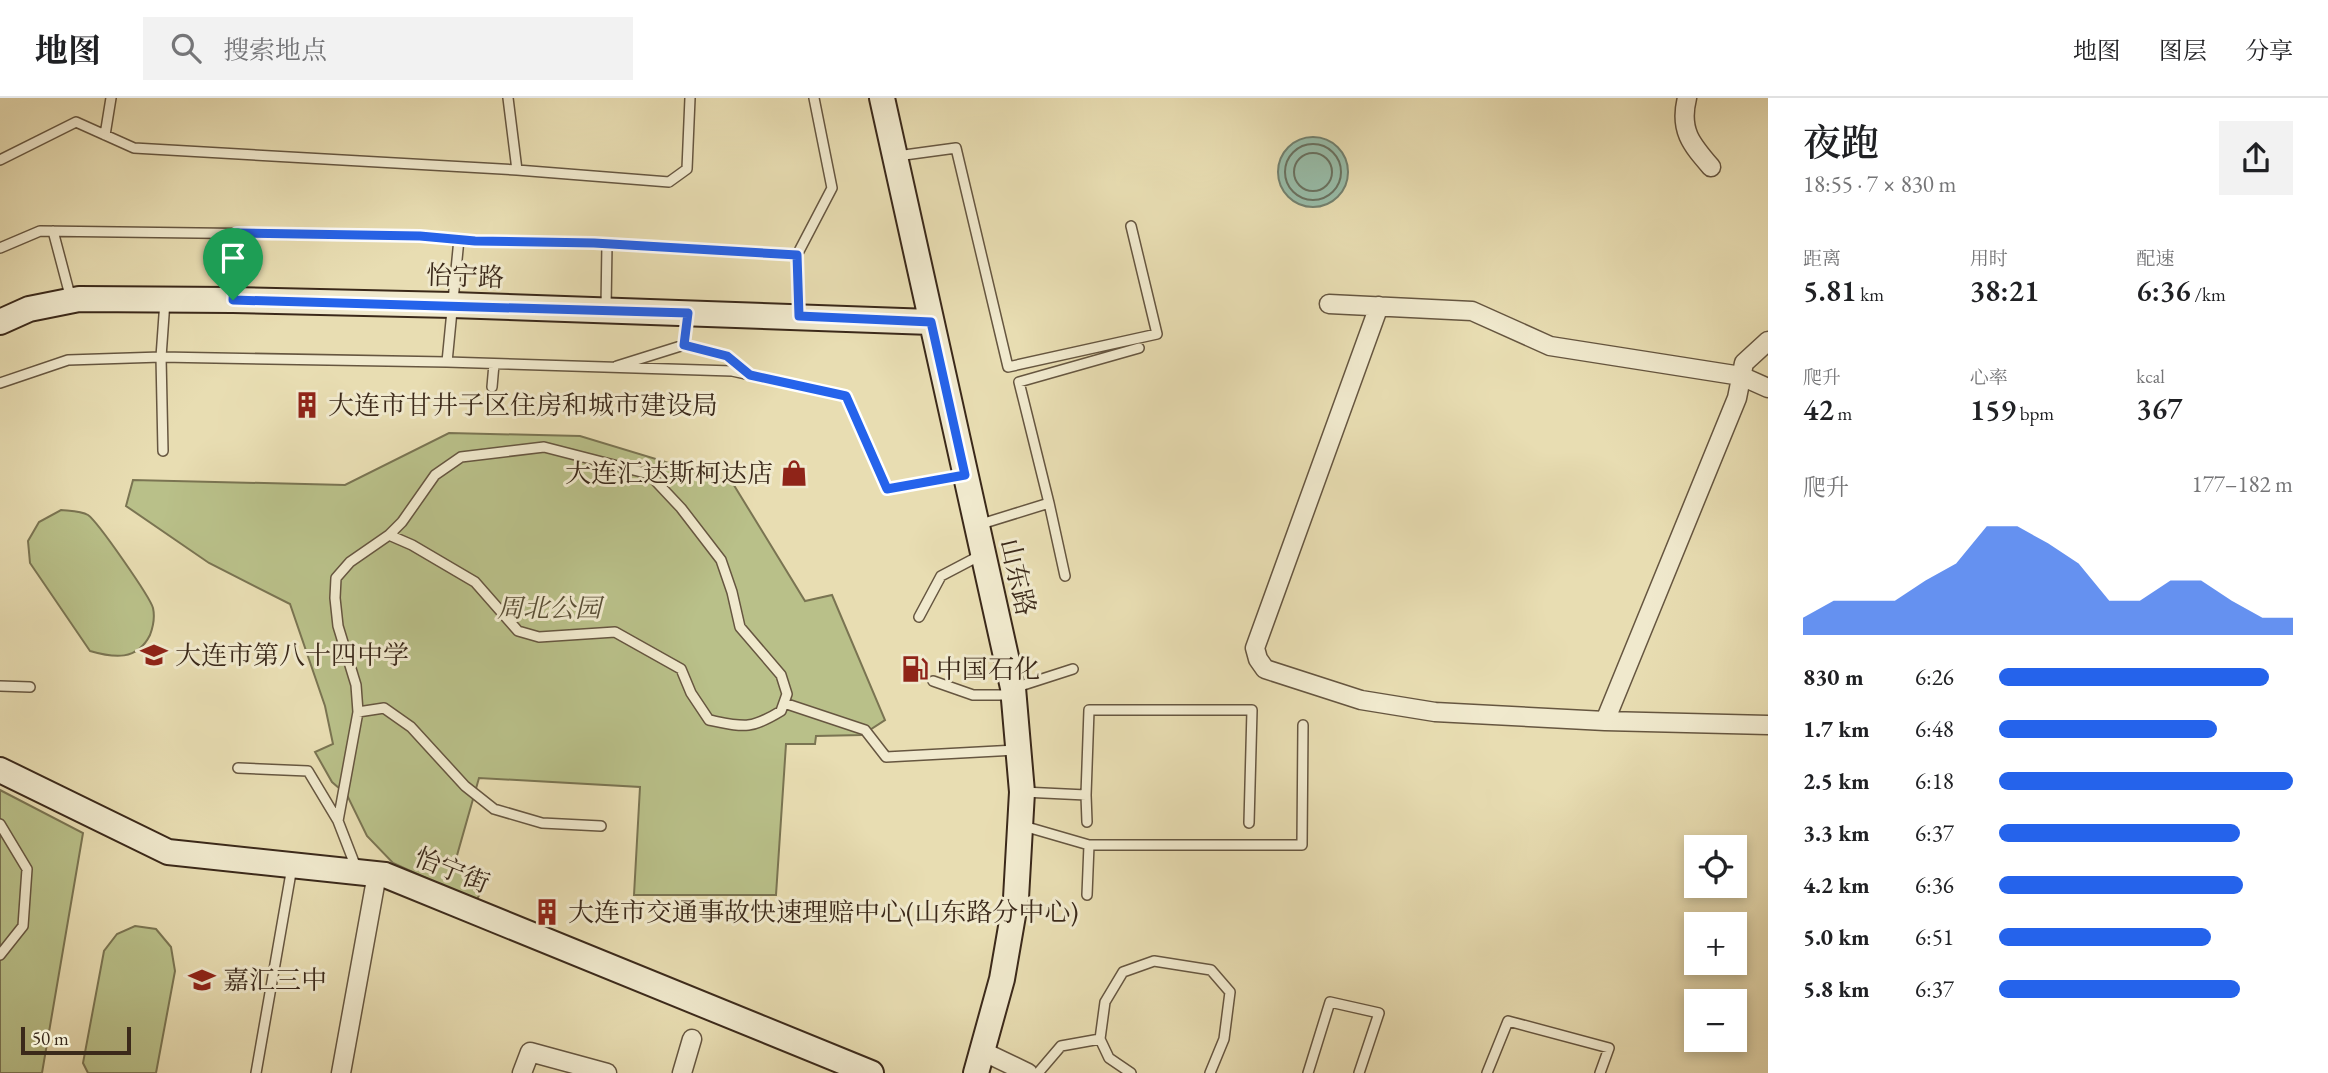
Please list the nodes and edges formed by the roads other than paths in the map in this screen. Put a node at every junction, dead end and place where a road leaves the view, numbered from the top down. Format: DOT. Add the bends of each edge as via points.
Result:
graph roads {
  1 [pos="111,98"];
  2 [pos="508,98"];
  3 [pos="690,98"];
  4 [pos="814,98"];
  5 [pos="882,98"];
  6 [pos="1688,98"];
  7 [pos="105,135"];
  8 [pos="895,157"];
  9 [pos="0,160"];
  10 [pos="1711,167"];
  11 [pos="517,170"];
  12 [pos="1131,226"];
  13 [pos="53,231"];
  14 [pos="237,233"];
  15 [pos="459,239"];
  16 [pos="607,244"];
  17 [pos="0,248"];
  18 [pos="797,255"];
  19 [pos="165,299"];
  20 [pos="72,300"];
  21 [pos="233,300"];
  22 [pos="1329,304"];
  23 [pos="452,305"];
  24 [pos="1379,306"];
  25 [pos="606,310"];
  26 [pos="688,313"];
  27 [pos="799,316"];
  28 [pos="0,322"];
  29 [pos="931,322"];
  30 [pos="1768,341"];
  31 [pos="684,345"];
  32 [pos="1139,348"];
  33 [pos="161,357"];
  34 [pos="447,362"];
  35 [pos="494,364"];
  36 [pos="610,368"];
  37 [pos="750,375"];
  38 [pos="1741,376"];
  39 [pos="0,383"];
  40 [pos="492,387"];
  41 [pos="1768,388"];
  42 [pos="163,451"];
  43 [pos="965,475"];
  44 [pos="1049,503"];
  45 [pos="976,526"];
  46 [pos="389,535"];
  47 [pos="983,554"];
  48 [pos="1065,576"];
  49 [pos="919,617"];
  50 [pos="1073,669"];
  51 [pos="933,681"];
  52 [pos="0,686"];
  53 [pos="30,687"];
  54 [pos="1013,692"];
  55 [pos="785,703"];
  56 [pos="358,712"];
  57 [pos="1605,721"];
  58 [pos="1303,725"];
  59 [pos="1768,725"];
  60 [pos="1018,750"];
  61 [pos="238,768"];
  62 [pos="0,771"];
  63 [pos="1022,792"];
  64 [pos="1086,794"];
  65 [pos="338,821"];
  66 [pos="1087,822"];
  67 [pos="1249,823"];
  68 [pos="0,824"];
  69 [pos="1019,825"];
  70 [pos="601,826"];
  71 [pos="1090,845"];
  72 [pos="292,865"];
  73 [pos="367,873"];
  74 [pos="1087,895"];
  75 [pos="0,955"];
  76 [pos="692,1039"];
  77 [pos="1100,1039"];
  78 [pos="979,1062"];
  79 [pos="256,1073"];
  80 [pos="341,1073"];
  81 [pos="522,1073"];
  82 [pos="607,1073"];
  83 [pos="682,1073"];
  84 [pos="872,1073"];
  85 [pos="1028,1073"];
  86 [pos="1038,1073"];
  87 [pos="1130,1073"];
  88 [pos="1210,1073"];
  89 [pos="1308,1073"];
  90 [pos="1359,1073"];
  91 [pos="1488,1073"];
  92 [pos="1600,1073"];
  1 -- 7 [label="lane"];
  2 -- 11 [label="lane"];
  3 -- 11 [label="lane" via="687,169 669,182"];
  4 -- 18 [label="lane" via="832,188"];
  5 -- 8 [label="street, 山东路"];
  6 -- 10 [label="street" via="1686,130 1692,146"];
  7 -- 9 [label="lane" via="76,122"];
  7 -- 11 [label="lane" via="134,148"];
  8 -- 12 [label="lane" via="956,148 1008,368 1157,334"];
  8 -- 29 [label="street, 山东路"];
  13 -- 14 [label="lane"];
  13 -- 17 [label="lane" via="40,231"];
  13 -- 20 [label="lane"];
  14 -- 15 [label="lane"];
  14 -- 21 [label="lane"];
  15 -- 16 [label="lane"];
  15 -- 23 [label="lane"];
  16 -- 18 [label="lane"];
  16 -- 25 [label="lane"];
  18 -- 27 [label="lane"];
  19 -- 20 [label="street, 怡宁路"];
  19 -- 21 [label="street, 怡宁路"];
  19 -- 33 [label="lane"];
  20 -- 28 [label="street, 怡宁路" via="29,309"];
  21 -- 23 [label="street, 怡宁路"];
  22 -- 24 [label="street"];
  23 -- 25 [label="street, 怡宁路"];
  23 -- 34 [label="lane"];
  24 -- 38 [label="street" via="1472,311 1550,346"];
  24 -- 57 [label="street" via="1255,648 1258,659 1265,668 1360,700 1435,712"];
  25 -- 26 [label="street, 怡宁路"];
  26 -- 27 [label="street, 怡宁路"];
  26 -- 31 [label="lane"];
  27 -- 29 [label="street, 怡宁路"];
  29 -- 43 [label="street, 山东路"];
  30 -- 38 [label="street" via="1744,363"];
  31 -- 36 [label="lane"];
  31 -- 37 [label="lane" via="727,356"];
  32 -- 44 [label="lane" via="1019,382"];
  33 -- 34 [label="lane"];
  33 -- 39 [label="lane" via="68,360"];
  33 -- 42 [label="lane"];
  34 -- 35 [label="lane"];
  35 -- 36 [label="lane"];
  35 -- 40 [label="lane"];
  36 -- 37 [label="lane"];
  37 -- 43 [label="lane" via="846,396 887,489"];
  38 -- 41 [label="street"];
  38 -- 57 [label="street" via="1737,398"];
  43 -- 45 [label="street, 山东路"];
  44 -- 45 [label="lane"];
  44 -- 48 [label="lane"];
  45 -- 47 [label="street, 山东路"];
  46 -- 55 [label="lane" via="475,582 518,631 539,637 615,632 681,669 709,720 739,726 761,724 782,711"];
  46 -- 55 [label="lane" via="435,475 461,457 544,447 649,474 720,559 740,627 781,675"];
  46 -- 56 [label="lane" via="349,562 336,578 338,626 356,685"];
  47 -- 49 [label="lane" via="941,576"];
  47 -- 54 [label="street, 山东路"];
  50 -- 54 [label="lane"];
  51 -- 54 [label="lane" via="973,695"];
  52 -- 53 [label="lane"];
  54 -- 60 [label="street, 山东路"];
  55 -- 60 [label="lane" via="865,730 886,757"];
  56 -- 65 [label="lane"];
  56 -- 70 [label="lane" via="384,708 411,727 464,786 494,809 542,823"];
  57 -- 59 [label="street"];
  58 -- 71 [label="lane" via="1302,845"];
  60 -- 63 [label="street, 山东路"];
  61 -- 65 [label="lane" via="308,771"];
  62 -- 72 [label="street, 怡宁街" via="168,852"];
  63 -- 64 [label="lane"];
  63 -- 69 [label="street, 山东路"];
  64 -- 66 [label="lane"];
  64 -- 67 [label="lane" via="1089,709 1252,710"];
  65 -- 73 [label="lane"];
  68 -- 75 [label="lane" via="27,869 23,926"];
  69 -- 71 [label="lane"];
  69 -- 78 [label="street, 山东路" via="1010,939"];
  71 -- 74 [label="lane"];
  72 -- 73 [label="street, 怡宁街"];
  72 -- 79 [label="lane"];
  73 -- 80 [label="street"];
  73 -- 84 [label="street, 怡宁街" via="386,875"];
  76 -- 83 [label="street"];
  77 -- 86 [label="lane" via="1061,1046"];
  77 -- 87 [label="lane" via="1109,1058"];
  77 -- 88 [label="lane" via="1105,1002 1123,972 1154,961 1211,970 1230,992 1224,1039"];
  78 -- 85 [label="street"];
  81 -- 82 [label="street" via="530,1052"];
  89 -- 90 [label="lane" via="1330,1002 1379,1013"];
  91 -- 92 [label="lane" via="1508,1021 1609,1048"];
}
